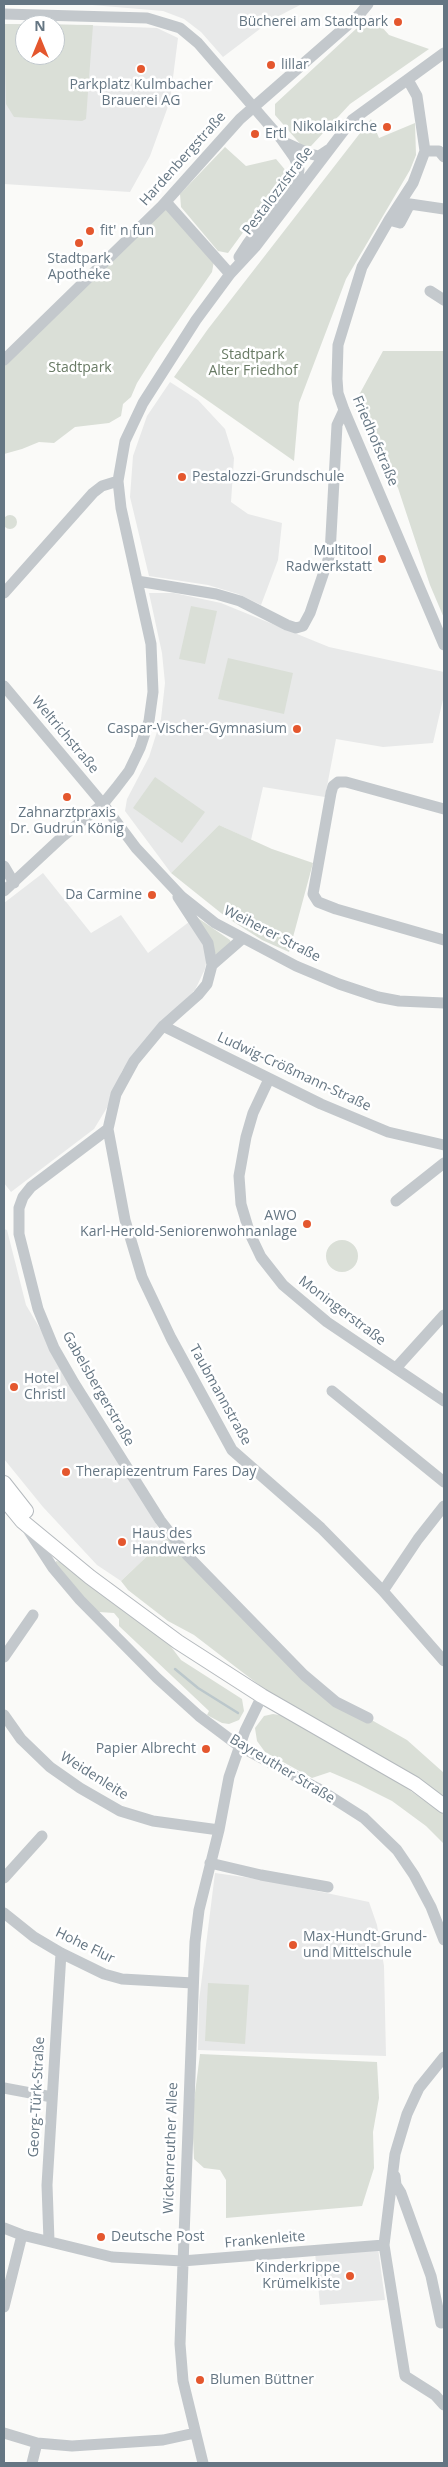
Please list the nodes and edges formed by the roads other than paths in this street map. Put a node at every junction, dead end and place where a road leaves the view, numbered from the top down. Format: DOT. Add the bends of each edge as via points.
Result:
graph roads {
  1 [pos="368,4"];
  2 [pos="4,14"];
  3 [pos="444,53"];
  4 [pos="408,80"];
  5 [pos="252,107"];
  6 [pos="282,140"];
  7 [pos="328,150"];
  8 [pos="425,151"];
  9 [pos="442,151"];
  10 [pos="166,202"];
  11 [pos="444,209"];
  12 [pos="389,220"];
  13 [pos="230,274"];
  14 [pos="430,291"];
  15 [pos="444,300"];
  16 [pos="4,360"];
  17 [pos="344,410"];
  18 [pos="118,481"];
  19 [pos="137,581"];
  20 [pos="4,593"];
  21 [pos="444,645"];
  22 [pos="4,686"];
  23 [pos="103,804"];
  24 [pos="444,809"];
  25 [pos="4,866"];
  26 [pos="14,883"];
  27 [pos="172,886"];
  28 [pos="4,891"];
  29 [pos="243,938"];
  30 [pos="444,940"];
  31 [pos="212,965"];
  32 [pos="444,1003"];
  33 [pos="163,1026"];
  34 [pos="269,1079"];
  35 [pos="108,1129"];
  36 [pos="444,1145"];
  37 [pos="444,1163"];
  38 [pos="396,1201"];
  39 [pos="444,1316"];
  40 [pos="396,1368"];
  41 [pos="332,1391"];
  42 [pos="444,1401"];
  43 [pos="444,1482"];
  44 [pos="4,1483"];
  45 [pos="4,1499"];
  46 [pos="443,1510"];
  47 [pos="22,1521"];
  48 [pos="48,1542"];
  49 [pos="383,1591"];
  50 [pos="33,1615"];
  51 [pos="4,1657"];
  52 [pos="444,1661"];
  53 [pos="262,1696"];
  54 [pos="4,1715"];
  55 [pos="368,1718"];
  56 [pos="239,1746"];
  57 [pos="444,1806"];
  58 [pos="219,1830"];
  59 [pos="42,1836"];
  60 [pos="210,1863"];
  61 [pos="4,1878"];
  62 [pos="328,1888"];
  63 [pos="4,1912"];
  64 [pos="444,1940"];
  65 [pos="61,1953"];
  66 [pos="193,1983"];
  67 [pos="444,2057"];
  68 [pos="4,2088"];
  69 [pos="52,2097"];
  70 [pos="394,2165"];
  71 [pos="4,2228"];
  72 [pos="22,2235"];
  73 [pos="49,2242"];
  74 [pos="384,2245"];
  75 [pos="182,2261"];
  76 [pos="4,2307"];
  77 [pos="441,2323"];
  78 [pos="444,2405"];
  79 [pos="4,2433"];
  80 [pos="195,2433"];
  81 [pos="37,2443"];
  82 [pos="32,2463"];
  83 [pos="203,2463"];
  1 -- 5 [label="street, Hardenbergstraße"];
  2 -- 5 [label="street" via="147,18 180,28 198,43"];
  3 -- 4 [label="street, Pestalozzistraße"];
  4 -- 7 [label="street, Pestalozzistraße" via="352,120"];
  4 -- 8 [label="street, Friedhofstraße" via="417,96"];
  5 -- 6 [label="street"];
  5 -- 10 [label="street, Hardenbergstraße"];
  6 -- 7 [label="street" via="319,156"];
  6 -- 13 [label="street, Pestalozzistraße" via="294,157 298,176 248,243"];
  7 -- 13 [label="street, Pestalozzistraße" via="256,246"];
  8 -- 9 [label="street"];
  8 -- 12 [label="street, Friedhofstraße" via="413,184"];
  10 -- 13 [label="street"];
  10 -- 16 [label="street, Hardenbergstraße"];
  11 -- 12 [label="street" via="410,204 400,223"];
  12 -- 17 [label="street, Friedhofstraße" via="362,267 338,345 338,393"];
  13 -- 18 [label="street, Pestalozzistraße" via="168,360 142,403 125,441"];
  14 -- 15 [label="street"];
  17 -- 19 [label="street" via="337,425 330,554 303,626 296,628 240,601 216,594"];
  17 -- 21 [label="street, Friedhofstraße"];
  18 -- 19 [label="street, Pestalozzistraße"];
  18 -- 20 [label="street" via="93,493"];
  19 -- 23 [label="street, Pestalozzistraße" via="151,644 149,721 129,771"];
  22 -- 23 [label="street, Weltrichstraße"];
  23 -- 26 [label="street, Pestalozzistraße" via="62,837"];
  23 -- 27 [label="street, Weiherer Straße" via="136,848"];
  24 -- 30 [label="street" via="338,782 330,794 314,898 345,912"];
  25 -- 26 [label="street"];
  26 -- 28 [label="street, Pestalozzistraße"];
  27 -- 29 [label="street, Weiherer Straße" via="215,923"];
  27 -- 31 [label="street" via="190,918 202,931"];
  29 -- 31 [label="street"];
  29 -- 32 [label="street, Weiherer Straße" via="296,966 378,997"];
  31 -- 33 [label="street" via="207,984"];
  33 -- 34 [label="street, Ludwig-Crößmann-Straße"];
  33 -- 35 [label="street" via="124,1077"];
  34 -- 36 [label="street, Ludwig-Crößmann-Straße" via="388,1132"];
  34 -- 40 [label="street, Moningerstraße" via="253,1114 239,1176 250,1234 261,1257 283,1284 327,1322"];
  35 -- 49 [label="street, Taubmannstraße" via="125,1220 142,1277 232,1450 321,1528"];
  35 -- 55 [label="street, Gabelsbergerstraße" via="31,1187 19,1208 18,1234 38,1309 54,1348 146,1498 188,1555 310,1680 343,1706"];
  37 -- 38 [label="street"];
  39 -- 40 [label="street"];
  40 -- 42 [label="street, Moningerstraße"];
  41 -- 43 [label="street"];
  44 -- 48 [label="main road, Bayreuther Straße"];
  45 -- 47 [label="main road, Bayreuther Straße"];
  46 -- 49 [label="street" via="418,1539"];
  47 -- 48 [label="main road, Bayreuther Straße"];
  47 -- 56 [label="street, Bayreuther Straße" via="53,1568 80,1600 164,1684"];
  48 -- 53 [label="main road, Bayreuther Straße" via="178,1642"];
  49 -- 52 [label="street, Taubmannstraße"];
  50 -- 51 [label="street"];
  53 -- 56 [label="street, Wickenreuther Allee"];
  53 -- 57 [label="main road, Bayreuther Straße" via="402,1777"];
  54 -- 58 [label="street, Weidenleite" via="21,1739 50,1767 120,1811 154,1821"];
  56 -- 58 [label="street, Wickenreuther Allee" via="229,1777"];
  56 -- 64 [label="street, Bayreuther Straße" via="364,1818 397,1850 414,1875"];
  58 -- 60 [label="street, Wickenreuther Allee"];
  59 -- 61 [label="street"];
  60 -- 62 [label="street"];
  60 -- 66 [label="street, Wickenreuther Allee" via="199,1910"];
  63 -- 65 [label="street, Hohe Flur" via="34,1937"];
  65 -- 66 [label="street, Hohe Flur" via="122,1979"];
  65 -- 69 [label="street, Georg-Türk-Straße"];
  66 -- 75 [label="street, Wickenreuther Allee"];
  67 -- 70 [label="street" via="419,2088 407,2114"];
  68 -- 69 [label="street"];
  69 -- 73 [label="street, Georg-Türk-Straße" via="47,2185"];
  70 -- 74 [label="street"];
  70 -- 77 [label="street" via="396,2185 431,2276"];
  71 -- 72 [label="street, Frankenleite"];
  72 -- 73 [label="street, Frankenleite"];
  72 -- 76 [label="street"];
  73 -- 75 [label="street, Frankenleite" via="112,2257"];
  74 -- 75 [label="street, Frankenleite"];
  74 -- 78 [label="street" via="405,2376 435,2395"];
  75 -- 80 [label="street, Wickenreuther Allee" via="182,2381"];
  79 -- 81 [label="street"];
  80 -- 81 [label="street" via="119,2445"];
  80 -- 83 [label="street, Wickenreuther Allee"];
  81 -- 82 [label="street"];
}
